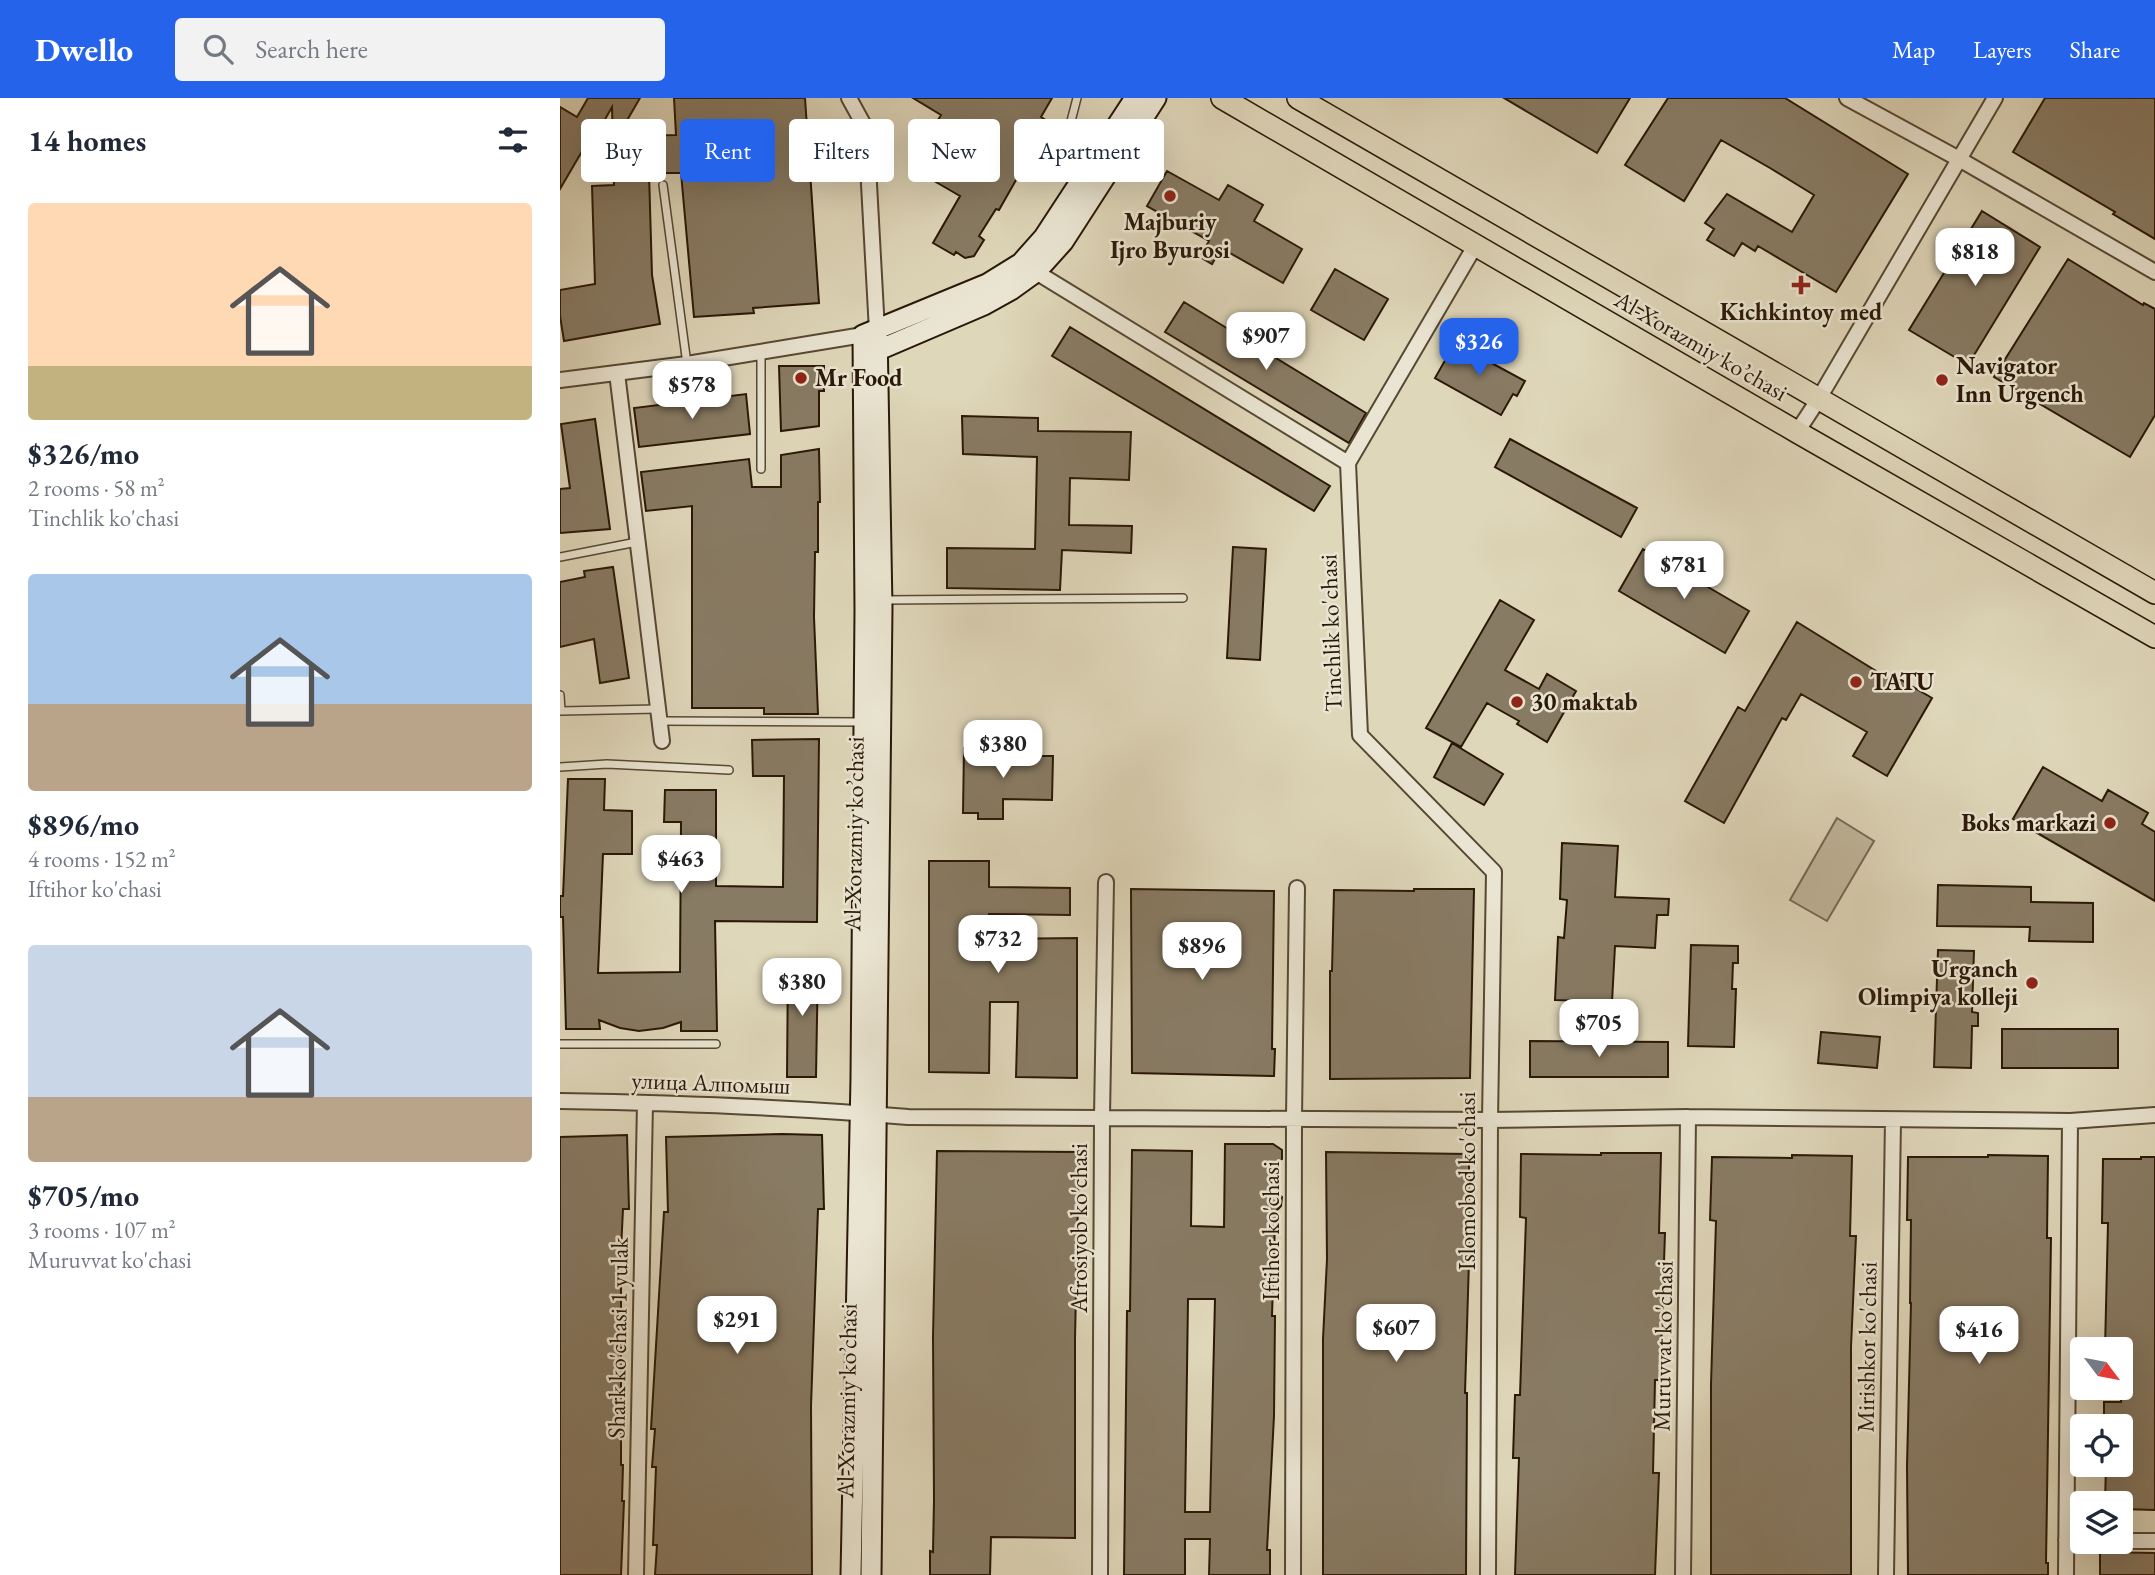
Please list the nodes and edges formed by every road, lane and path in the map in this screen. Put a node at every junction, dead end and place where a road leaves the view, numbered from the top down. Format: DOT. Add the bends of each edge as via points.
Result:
graph roads {
  1 [pos="849,98"];
  2 [pos="1077,98"];
  3 [pos="1135,98"];
  4 [pos="1156,98"];
  5 [pos="1222,98"];
  6 [pos="1298,98"];
  7 [pos="1847,98"];
  8 [pos="1995,98"];
  9 [pos="1072,119"];
  10 [pos="1121,119"];
  11 [pos="1959,159"];
  12 [pos="1080,182"];
  13 [pos="663,185"];
  14 [pos="1475,246"];
  15 [pos="1036,272"];
  16 [pos="2155,272"];
  17 [pos="870,333"];
  18 [pos="761,352"];
  19 [pos="870,355"];
  20 [pos="687,364"];
  21 [pos="617,373"];
  22 [pos="560,380"];
  23 [pos="1818,400"];
  24 [pos="1797,432"];
  25 [pos="1348,463"];
  26 [pos="761,469"];
  27 [pos="637,541"];
  28 [pos="560,557"];
  29 [pos="2155,593"];
  30 [pos="1183,598"];
  31 [pos="882,600"];
  32 [pos="2155,636"];
  33 [pos="560,695"];
  34 [pos="659,715"];
  35 [pos="864,722"];
  36 [pos="662,741"];
  37 [pos="560,767"];
  38 [pos="729,771"];
  39 [pos="1494,872"];
  40 [pos="1106,882"];
  41 [pos="1297,888"];
  42 [pos="560,1044"];
  43 [pos="716,1044"];
  44 [pos="560,1101"];
  45 [pos="645,1102"];
  46 [pos="869,1114"];
  47 [pos="2155,1115"];
  48 [pos="1102,1117"];
  49 [pos="1688,1117"];
  50 [pos="1294,1119"];
  51 [pos="1490,1120"];
  52 [pos="1893,1120"];
  53 [pos="2070,1121"];
  54 [pos="2066,1540"];
  55 [pos="2070,1540"];
  56 [pos="2133,1541"];
  57 [pos="2155,1541"];
  58 [pos="636,1575"];
  59 [pos="851,1575"];
  60 [pos="871,1575"];
  61 [pos="1100,1575"];
  62 [pos="1293,1575"];
  63 [pos="1488,1575"];
  64 [pos="1684,1575"];
  65 [pos="1886,1575"];
  66 [pos="2066,1575"];
  1 -- 17 [label="street, Al-Xorazmiy ko’chasi" via="866,129"];
  2 -- 9 [label="lane"];
  3 -- 10 [label="main road"];
  4 -- 15 [label="main road" via="1063,242"];
  5 -- 14 [label="main road, Al-Xorazmiy ko’chasi"];
  6 -- 23 [label="main road, Al-Xorazmiy ko’chasi"];
  7 -- 11 [label="street"];
  8 -- 11 [label="street"];
  11 -- 16 [label="street"];
  11 -- 23 [label="street"];
  12 -- 17 [label="main road" via="1021,263 987,284"];
  13 -- 20 [label="lane"];
  14 -- 24 [label="main road, Al-Xorazmiy ko’chasi"];
  14 -- 25 [label="street"];
  15 -- 19 [label="main road" via="984,305"];
  15 -- 25 [label="street"];
  17 -- 18 [label="street"];
  17 -- 19 [label="main road, Al-Xorazmiy ko’chasi"];
  18 -- 20 [label="street"];
  18 -- 26 [label="lane"];
  19 -- 31 [label="main road, Al-Xorazmiy ko’chasi"];
  19 -- 35 [label="main road, Al-Xorazmiy ko’chasi"];
  20 -- 21 [label="street"];
  21 -- 22 [label="street"];
  21 -- 27 [label="street"];
  23 -- 24 [label="street"];
  23 -- 29 [label="main road, Al-Xorazmiy ko’chasi"];
  24 -- 32 [label="main road, Al-Xorazmiy ko’chasi"];
  25 -- 39 [label="street, Tinchlik ko'chasi" via="1360,735"];
  27 -- 28 [label="lane"];
  27 -- 34 [label="street"];
  30 -- 31 [label="lane"];
  31 -- 46 [label="main road, Al-Xorazmiy ko’chasi"];
  33 -- 34 [label="lane" via="561,711"];
  34 -- 35 [label="lane"];
  34 -- 36 [label="street"];
  35 -- 46 [label="main road, Al-Xorazmiy ko’chasi"];
  37 -- 38 [label="lane" via="607,764"];
  39 -- 51 [label="street, Islomobod ko'chasi"];
  40 -- 48 [label="street, Afrosiyob ko'chasi"];
  41 -- 50 [label="street, Iftihor ko'chasi"];
  42 -- 43 [label="lane"];
  44 -- 45 [label="street, улица Алпомыш"];
  45 -- 46 [label="street, улица Алпомыш"];
  45 -- 58 [label="street, Shark ko'chasi 1 yulak"];
  46 -- 48 [label="street, улица Алпомыш"];
  46 -- 59 [label="main road, Al-Xorazmiy ko’chasi"];
  46 -- 60 [label="main road, Al-Xorazmiy ko’chasi"];
  47 -- 53 [label="street, улица Алпомыш"];
  48 -- 50 [label="street, улица Алпомыш"];
  48 -- 61 [label="street, Afrosiyob ko'chasi"];
  49 -- 51 [label="street, улица Алпомыш"];
  49 -- 52 [label="street, улица Алпомыш"];
  49 -- 64 [label="street, Muruvvat ko'chasi"];
  50 -- 51 [label="street, улица Алпомыш"];
  50 -- 62 [label="street, Iftihor ko'chasi"];
  51 -- 63 [label="street, Islomobod ko'chasi"];
  52 -- 53 [label="street, улица Алпомыш"];
  52 -- 65 [label="street, Mirishkor ko'chasi"];
  53 -- 54 [label="street"];
  54 -- 55 [label="street"];
  54 -- 66 [label="street"];
  56 -- 57 [label="street"];
}
